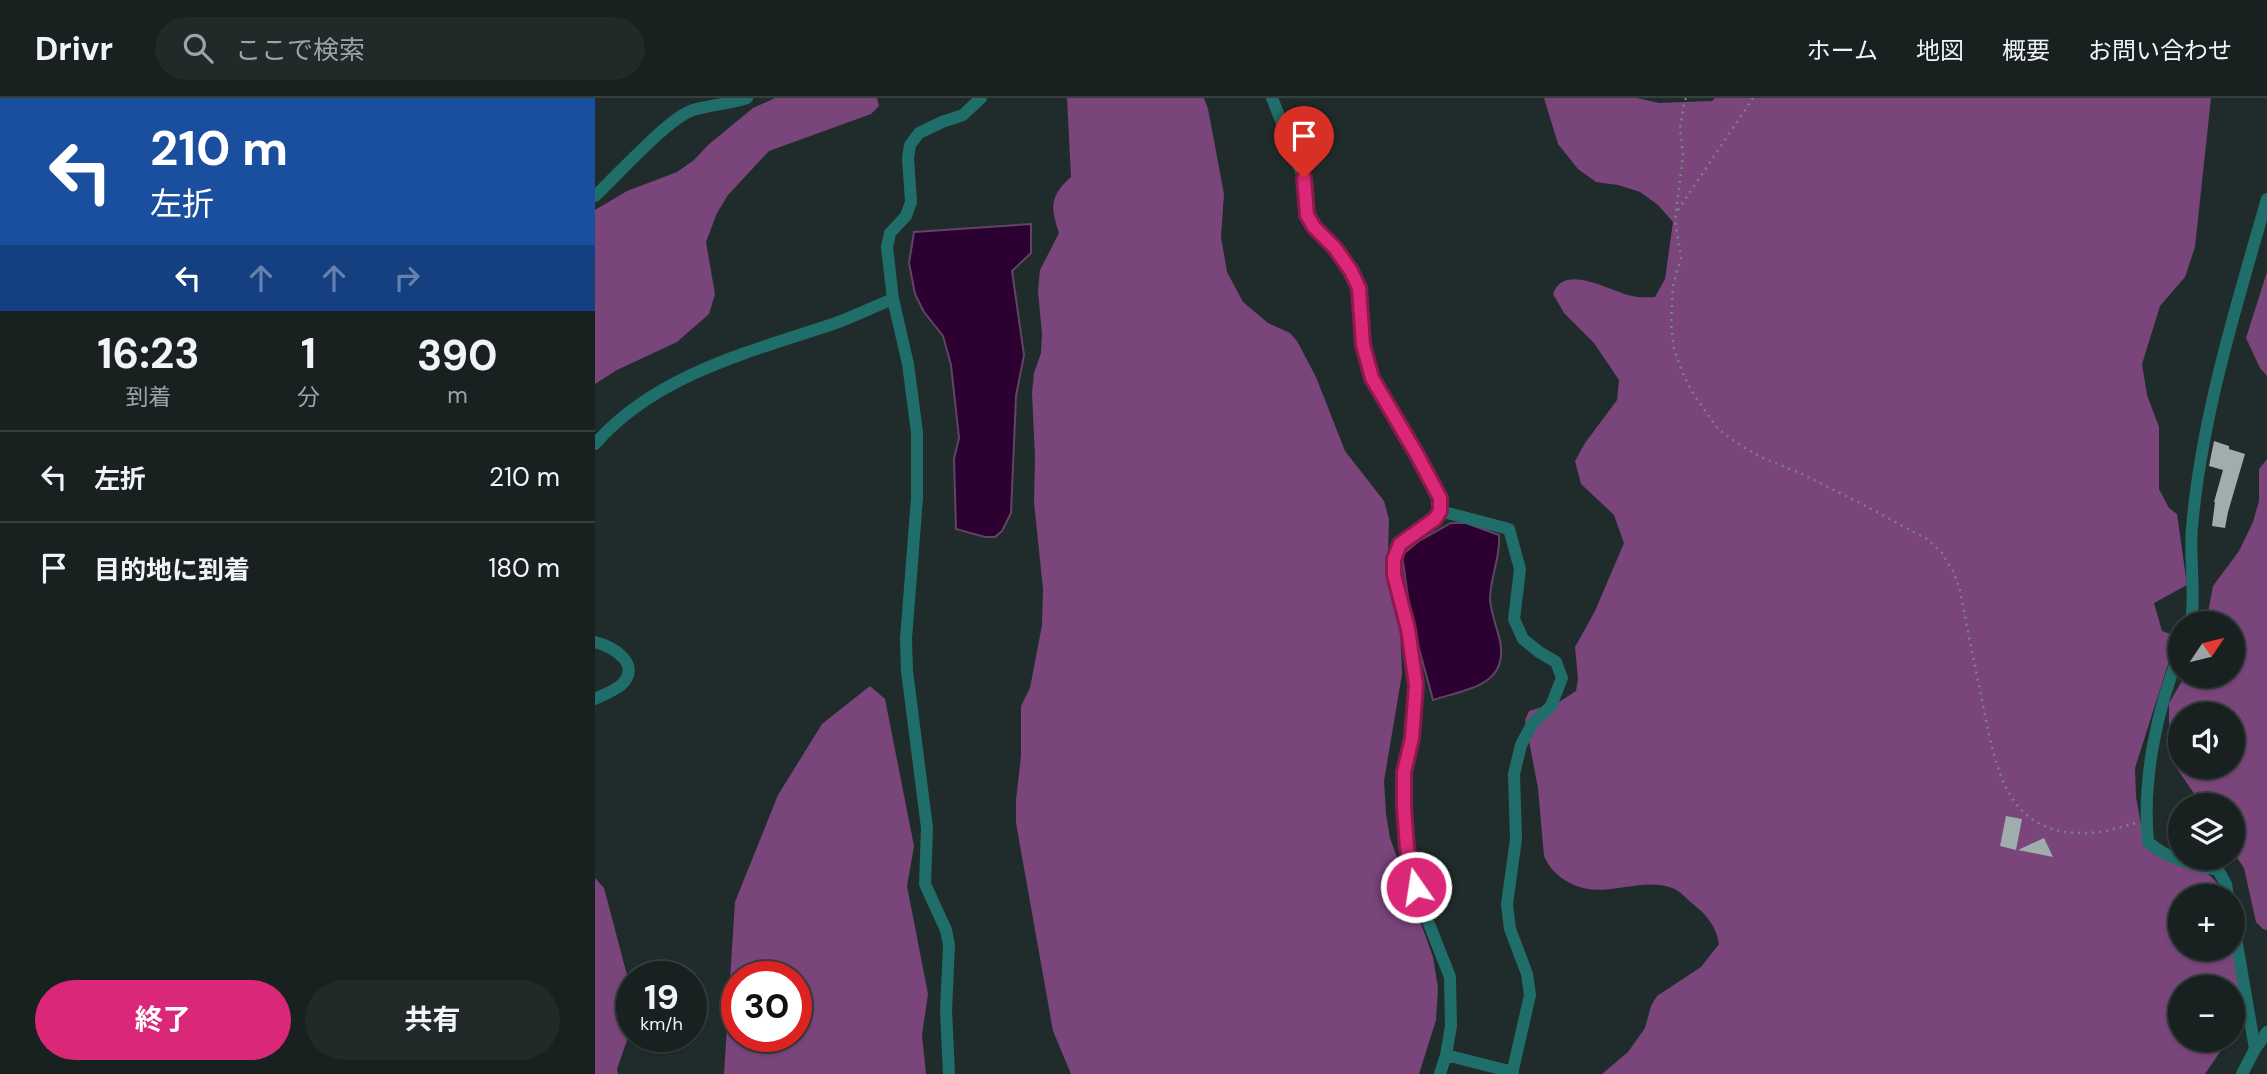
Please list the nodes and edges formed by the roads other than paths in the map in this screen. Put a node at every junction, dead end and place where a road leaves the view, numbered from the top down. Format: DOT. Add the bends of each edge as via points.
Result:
graph roads {
  1 [pos="747,98"];
  2 [pos="981,98"];
  3 [pos="1272,98"];
  4 [pos="595,197"];
  5 [pos="2267,199"];
  6 [pos="893,299"];
  7 [pos="595,444"];
  8 [pos="1440,511"];
  9 [pos="2192,611"];
  10 [pos="595,642"];
  11 [pos="2169,688"];
  12 [pos="595,699"];
  13 [pos="2226,884"];
  14 [pos="2240,961"];
  15 [pos="2267,1032"];
  16 [pos="2255,1049"];
  17 [pos="1446,1055"];
  18 [pos="1513,1073"];
  19 [pos="949,1074"];
  20 [pos="1440,1074"];
  21 [pos="2242,1074"];
  1 -- 4 [label="street" via="692,111 670,124"];
  2 -- 6 [label="street" via="963,115 919,133 910,145 911,202 906,216 890,233 887,247"];
  3 -- 8 [label="street" via="1304,178 1307,215 1335,248 1359,288 1363,345 1372,378 1440,498"];
  5 -- 9 [label="street" via="2223,352 2205,439 2192,527"];
  6 -- 7 [label="street" via="836,323 758,347 664,388 610,427"];
  6 -- 19 [label="street" via="917,432 907,671 927,828 925,884 949,945"];
  8 -- 17 [label="street" via="1400,544 1394,575 1416,685 1404,772 1407,848 1422,906 1450,977 1451,1026"];
  8 -- 18 [label="street" via="1509,529 1520,569 1514,619 1523,639 1556,662 1562,678 1551,706 1532,723 1521,745 1514,774 1516,839 1507,904 1529,995"];
  10 -- 12 [label="street" via="610,645 621,654 629,674 621,685"];
  11 -- 13 [label="street" via="2148,788 2148,842 2158,852 2218,870"];
  14 -- 16 [label="street"];
  15 -- 16 [label="street"];
  16 -- 21 [label="street"];
  17 -- 18 [label="street"];
  17 -- 20 [label="street"];
}
